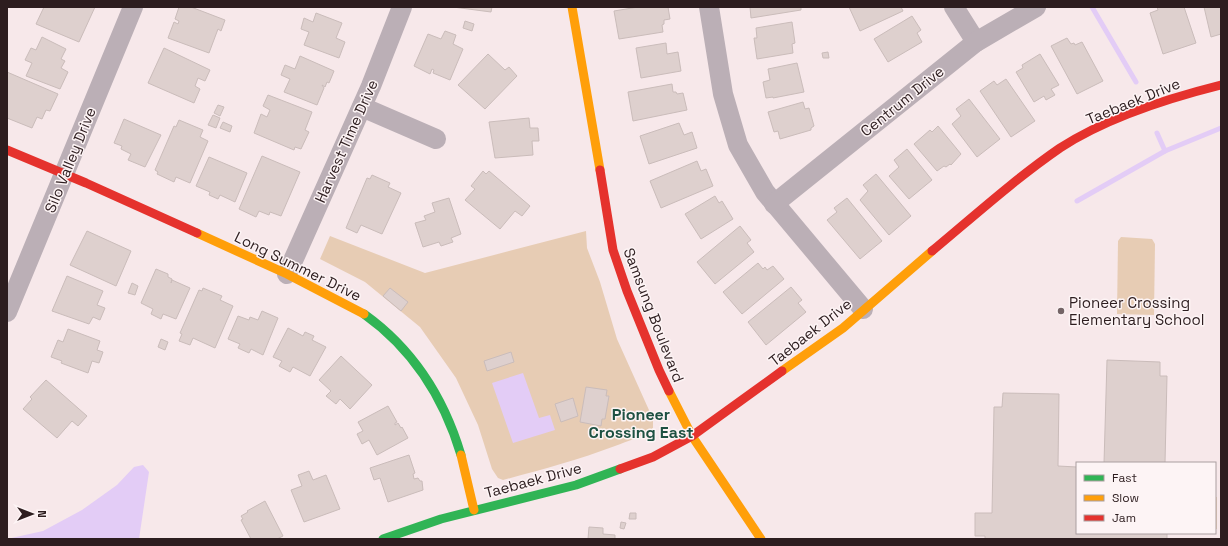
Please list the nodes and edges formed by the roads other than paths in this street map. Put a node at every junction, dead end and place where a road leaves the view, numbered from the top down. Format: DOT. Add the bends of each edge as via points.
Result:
graph roads {
  1 [pos="133,7"];
  2 [pos="402,7"];
  3 [pos="572,7"];
  4 [pos="709,7"];
  5 [pos="954,7"];
  6 [pos="1036,7"];
  7 [pos="976,42"];
  8 [pos="1221,85"];
  9 [pos="362,107"];
  10 [pos="436,139"];
  11 [pos="7,150"];
  12 [pos="64,174"];
  13 [pos="774,204"];
  14 [pos="287,274"];
  15 [pos="864,308"];
  16 [pos="7,312"];
  17 [pos="692,436"];
  18 [pos="474,510"];
  19 [pos="383,539"];
  20 [pos="761,539"];
  1 -- 12 [label="street, Silo Valley Drive"];
  2 -- 9 [label="street, Harvest Time Drive"];
  3 -- 17 [label="street, Samsung Boulevard" via="613,250 659,370"];
  4 -- 13 [label="street" via="723,94 738,145"];
  5 -- 7 [label="street"];
  6 -- 7 [label="street, Centrum Drive"];
  7 -- 13 [label="street, Centrum Drive"];
  8 -- 15 [label="street, Taebaek Drive" via="1180,95 1114,120 1061,148 983,208"];
  9 -- 10 [label="street"];
  9 -- 14 [label="street, Harvest Time Drive"];
  11 -- 12 [label="street, Long Summer Drive"];
  12 -- 14 [label="street, Long Summer Drive"];
  12 -- 16 [label="street, Silo Valley Drive"];
  13 -- 15 [label="street"];
  14 -- 18 [label="street, Long Summer Drive" via="350,305 382,326 410,356 433,387 447,419 460,454"];
  15 -- 17 [label="street, Taebaek Drive" via="843,328"];
  17 -- 18 [label="street, Taebaek Drive" via="653,457 576,485"];
  17 -- 20 [label="street, Samsung Boulevard"];
  18 -- 19 [label="street, Taebaek Drive"];
}
